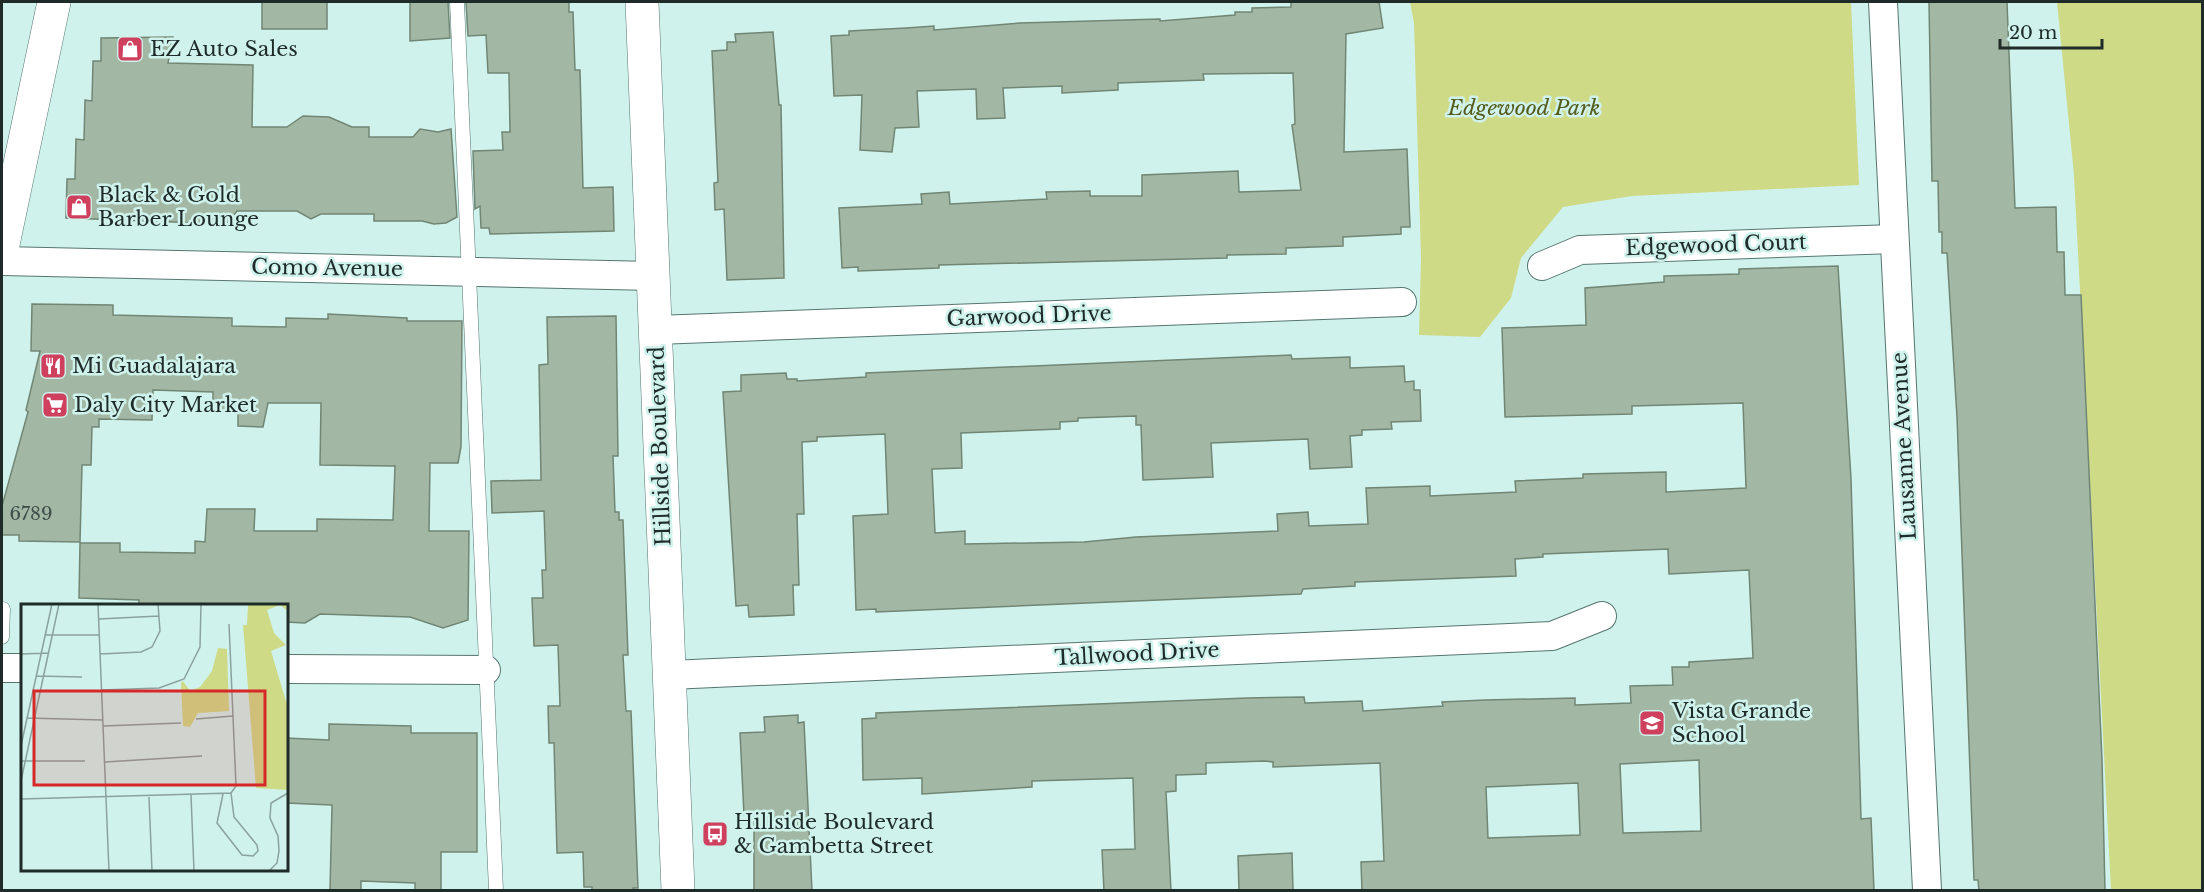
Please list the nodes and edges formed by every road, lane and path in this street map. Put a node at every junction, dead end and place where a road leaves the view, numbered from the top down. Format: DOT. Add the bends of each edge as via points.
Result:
graph roads {
  1 [pos="54,2"];
  2 [pos="457,2"];
  3 [pos="642,2"];
  4 [pos="1883,2"];
  5 [pos="1894,238"];
  6 [pos="2,249"];
  7 [pos="2,261"];
  8 [pos="1542,266"];
  9 [pos="469,272"];
  10 [pos="653,276"];
  11 [pos="1402,302"];
  12 [pos="656,330"];
  13 [pos="3,609"];
  14 [pos="1602,616"];
  15 [pos="2,637"];
  16 [pos="2,668"];
  17 [pos="21,668"];
  18 [pos="288,669"];
  19 [pos="486,670"];
  20 [pos="670,675"];
  21 [pos="496,891"];
  22 [pos="678,891"];
  23 [pos="1926,891"];
  1 -- 6 [label="main road"];
  2 -- 9 [label="lane"];
  3 -- 10 [label="main road, Hillside Boulevard"];
  4 -- 5 [label="street, Lausanne Avenue"];
  5 -- 8 [label="street, Edgewood Court" via="1580,250"];
  5 -- 23 [label="street, Lausanne Avenue"];
  7 -- 9 [label="street, Como Avenue"];
  9 -- 10 [label="street, Como Avenue"];
  9 -- 19 [label="lane"];
  10 -- 12 [label="main road, Hillside Boulevard"];
  11 -- 12 [label="street, Garwood Drive"];
  12 -- 20 [label="main road, Hillside Boulevard"];
  13 -- 15 [label="lane"];
  14 -- 20 [label="street, Tallwood Drive" via="1552,636"];
  16 -- 17 [label="street"];
  18 -- 19 [label="street"];
  19 -- 21 [label="lane"];
  20 -- 22 [label="main road, Hillside Boulevard"];
}
